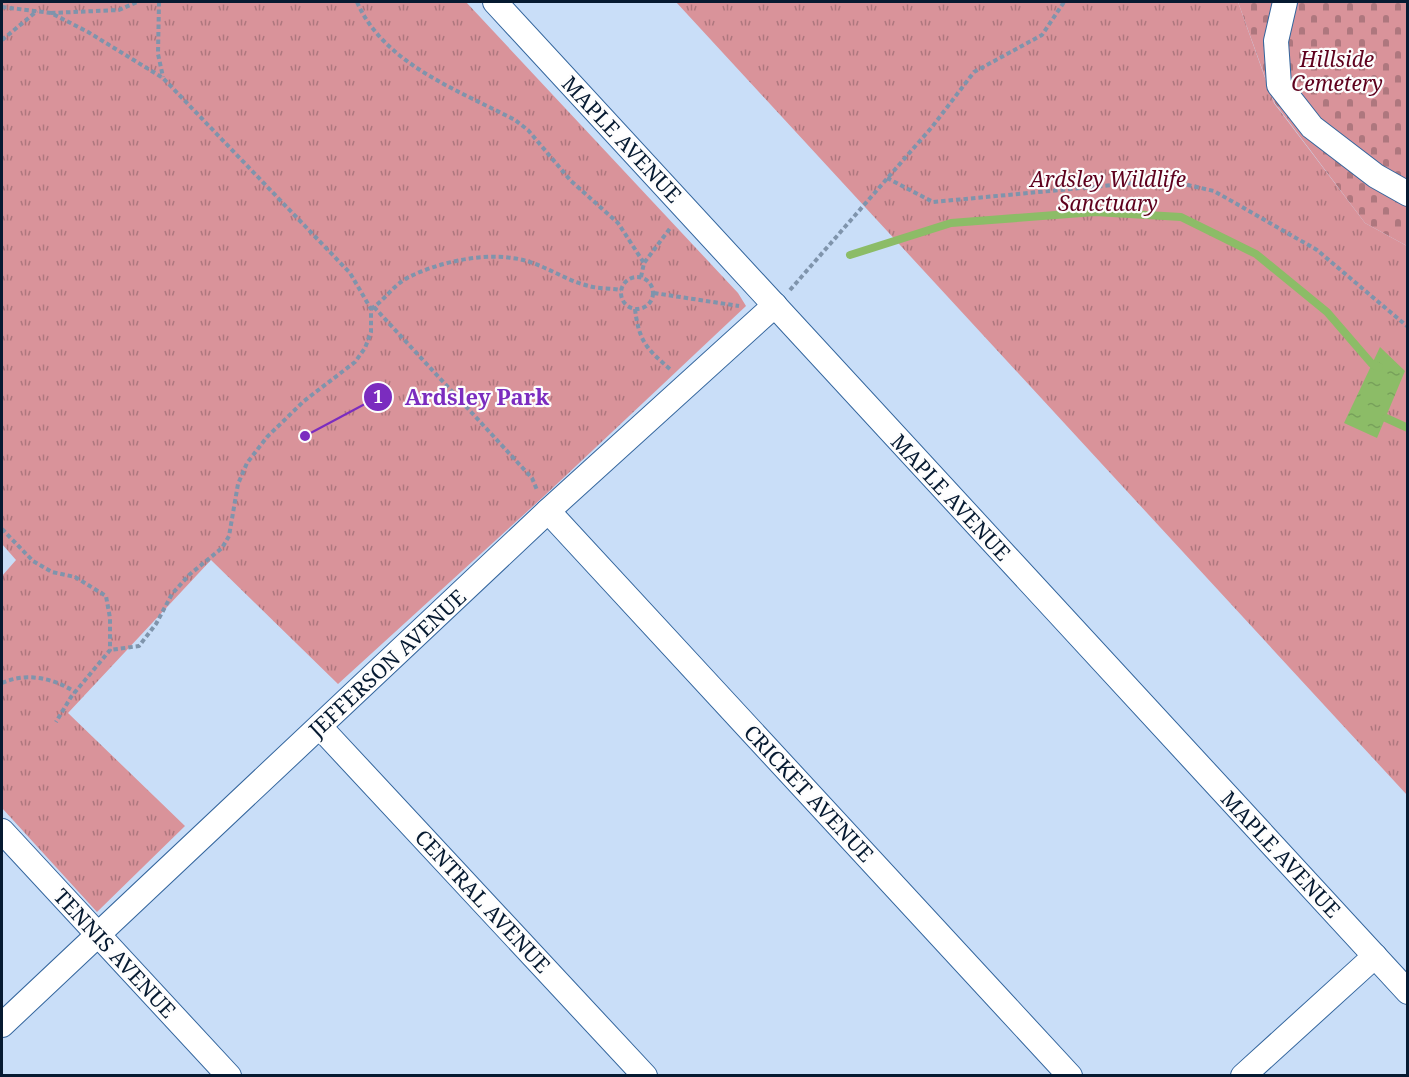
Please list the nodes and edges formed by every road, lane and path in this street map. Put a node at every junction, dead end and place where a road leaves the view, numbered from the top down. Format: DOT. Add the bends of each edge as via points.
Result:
graph roads {
  1 [pos="136,2"];
  2 [pos="159,2"];
  3 [pos="357,2"];
  4 [pos="495,2"];
  5 [pos="1064,2"];
  6 [pos="1285,2"];
  7 [pos="2,7"];
  8 [pos="38,11"];
  9 [pos="51,13"];
  10 [pos="2,40"];
  11 [pos="163,78"];
  12 [pos="887,178"];
  13 [pos="1407,194"];
  14 [pos="674,224"];
  15 [pos="644,263"];
  16 [pos="641,277"];
  17 [pos="621,290"];
  18 [pos="654,293"];
  19 [pos="775,305"];
  20 [pos="746,306"];
  21 [pos="372,308"];
  22 [pos="635,309"];
  23 [pos="1407,327"];
  24 [pos="675,373"];
  25 [pos="544,502"];
  26 [pos="2,529"];
  27 [pos="110,650"];
  28 [pos="2,682"];
  29 [pos="75,692"];
  30 [pos="56,722"];
  31 [pos="320,727"];
  32 [pos="2,831"];
  33 [pos="96,933"];
  34 [pos="1375,956"];
  35 [pos="1407,992"];
  36 [pos="2,1025"];
  37 [pos="229,1076"];
  38 [pos="645,1076"];
  39 [pos="1070,1076"];
  40 [pos="1244,1076"];
  1 -- 9 [label="path" via="119,10"];
  2 -- 11 [label="path" via="158,54"];
  3 -- 15 [label="path" via="394,52 528,130 571,181 618,223"];
  4 -- 19 [label="street, MAPLE AVENUE"];
  5 -- 12 [label="path" via="1042,35 974,72"];
  6 -- 13 [label="street" via="1276,41 1279,85 1312,127 1376,176"];
  7 -- 8 [label="path"];
  8 -- 9 [label="path"];
  8 -- 10 [label="path"];
  9 -- 11 [label="path"];
  11 -- 21 [label="path" via="350,273"];
  12 -- 19 [label="path"];
  12 -- 23 [label="path" via="933,202 1166,180 1215,191 1317,250"];
  14 -- 15 [label="path"];
  15 -- 16 [label="path"];
  16 -- 17 [label="path" via="627,280"];
  16 -- 18 [label="path" via="651,283"];
  17 -- 21 [label="path" via="588,286 550,269 513,258 494,257 451,263 411,276 394,286"];
  17 -- 22 [label="path" via="626,304"];
  18 -- 20 [label="path"];
  18 -- 22 [label="path" via="646,307"];
  19 -- 25 [label="street, JEFFERSON AVENUE"];
  19 -- 34 [label="street, MAPLE AVENUE"];
  21 -- 25 [label="path" via="532,478"];
  21 -- 27 [label="path" via="371,332 355,362 304,401 247,463 238,484 229,536 222,548 172,594 139,646"];
  22 -- 24 [label="path" via="638,331 647,349"];
  25 -- 31 [label="street, JEFFERSON AVENUE"];
  25 -- 39 [label="street, CRICKET AVENUE"];
  26 -- 27 [label="path" via="33,561 52,572 75,577 106,596"];
  27 -- 29 [label="path"];
  28 -- 29 [label="path" via="39,678 57,681"];
  29 -- 30 [label="path"];
  31 -- 33 [label="street, JEFFERSON AVENUE"];
  31 -- 38 [label="street, CENTRAL AVENUE"];
  32 -- 33 [label="street, TENNIS AVENUE"];
  33 -- 36 [label="street, JEFFERSON AVENUE"];
  33 -- 37 [label="street, TENNIS AVENUE"];
  34 -- 35 [label="street, MAPLE AVENUE"];
  34 -- 40 [label="street"];
}
